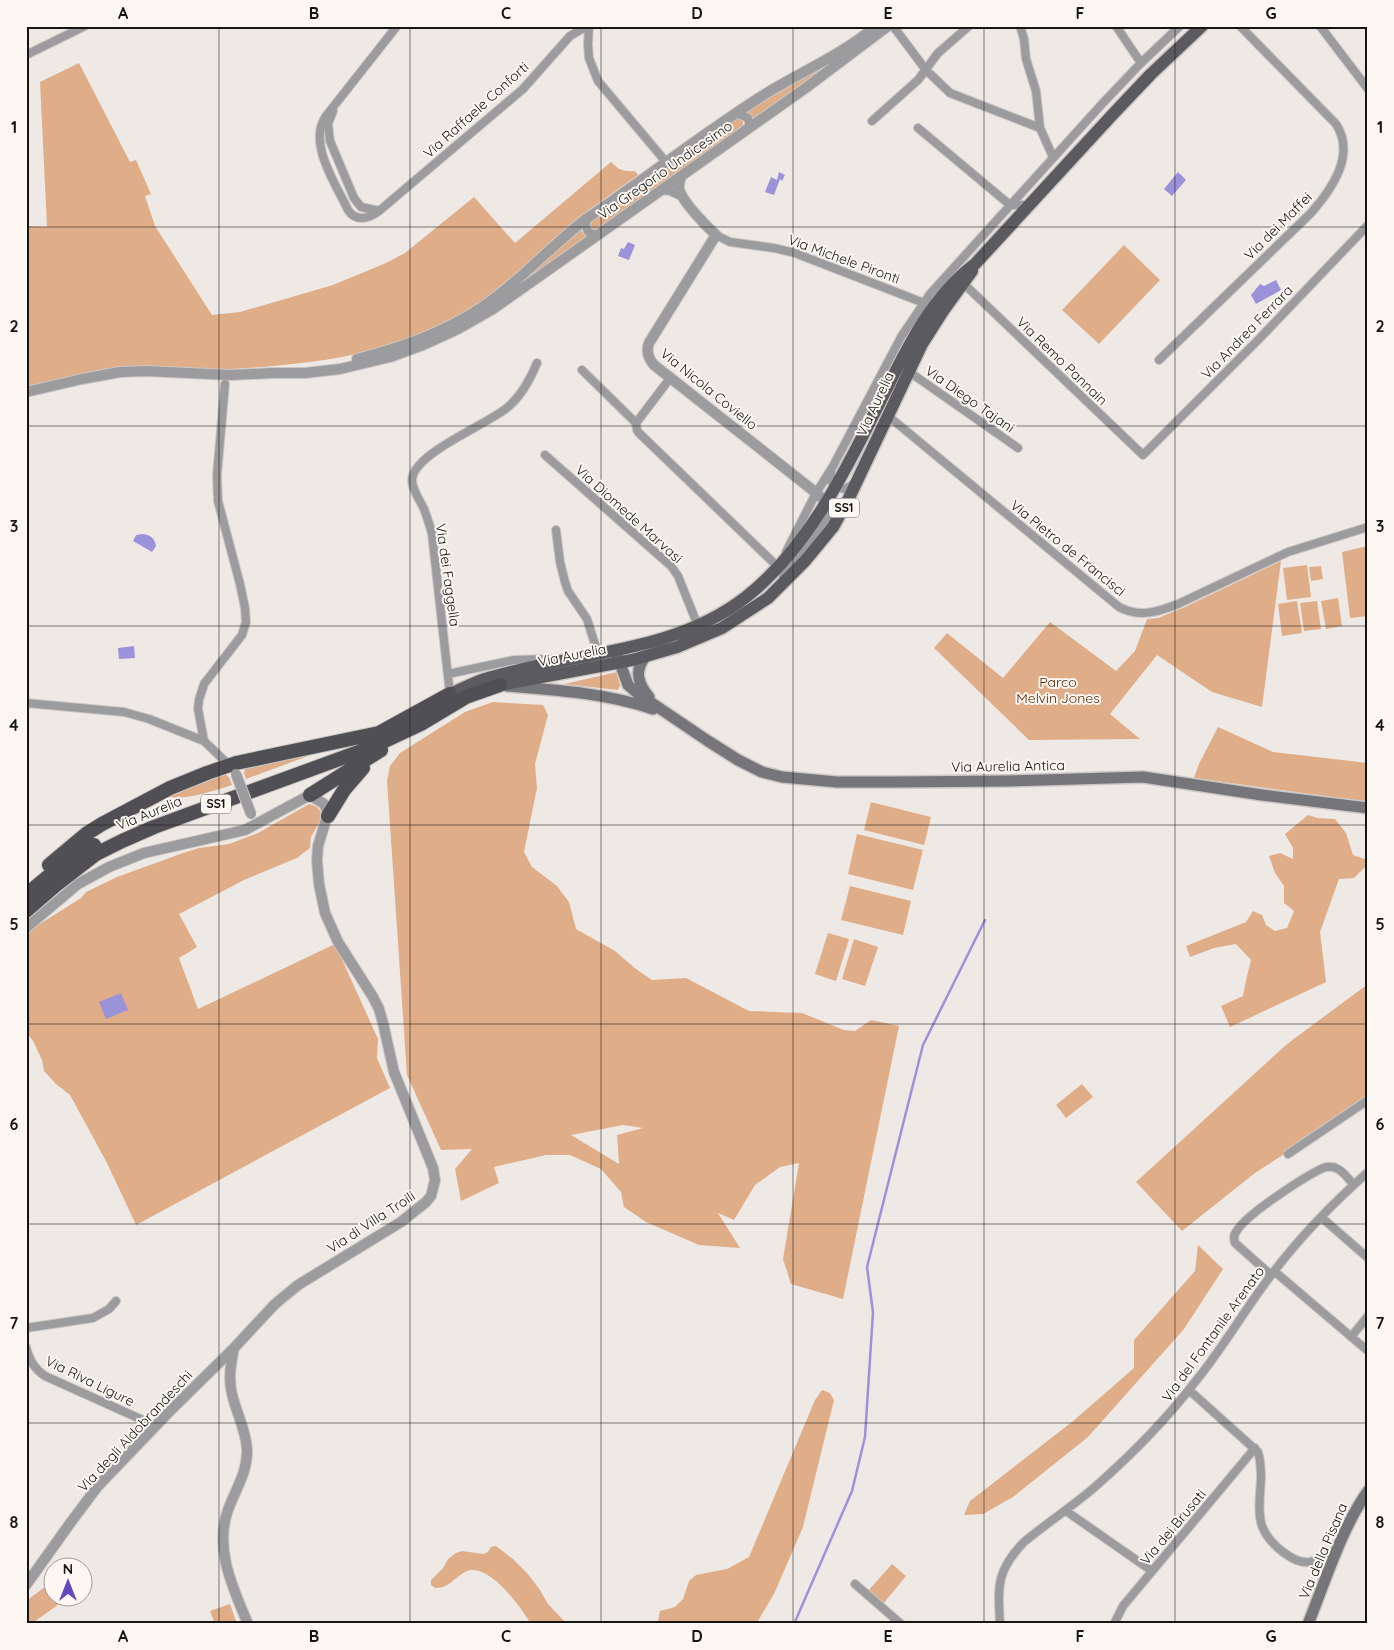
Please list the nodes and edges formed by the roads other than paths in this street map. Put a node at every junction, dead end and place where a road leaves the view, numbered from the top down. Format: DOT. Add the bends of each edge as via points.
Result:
graph roads {
  1 [pos="85,26"];
  2 [pos="397,26"];
  3 [pos="588,26"];
  4 [pos="876,26"];
  5 [pos="888,26"];
  6 [pos="893,26"];
  7 [pos="969,26"];
  8 [pos="1020,26"];
  9 [pos="1116,26"];
  10 [pos="1180,26"];
  11 [pos="1202,26"];
  12 [pos="1240,26"];
  13 [pos="1320,26"];
  14 [pos="1159,46"];
  15 [pos="26,55"];
  16 [pos="1169,58"];
  17 [pos="1141,63"];
  18 [pos="926,70"];
  19 [pos="1117,88"];
  20 [pos="1138,88"];
  21 [pos="1368,89"];
  22 [pos="336,105"];
  23 [pos="736,113"];
  24 [pos="872,120"];
  25 [pos="748,128"];
  26 [pos="918,128"];
  27 [pos="1040,128"];
  28 [pos="1053,157"];
  29 [pos="666,162"];
  30 [pos="681,176"];
  31 [pos="662,190"];
  32 [pos="683,197"];
  33 [pos="1010,205"];
  34 [pos="1030,205"];
  35 [pos="379,211"];
  36 [pos="586,219"];
  37 [pos="1368,225"];
  38 [pos="598,234"];
  39 [pos="716,235"];
  40 [pos="975,264"];
  41 [pos="964,284"];
  42 [pos="924,303"];
  43 [pos="903,356"];
  44 [pos="1159,360"];
  45 [pos="537,362"];
  46 [pos="884,368"];
  47 [pos="582,370"];
  48 [pos="908,371"];
  49 [pos="273,373"];
  50 [pos="671,377"];
  51 [pos="225,384"];
  52 [pos="26,392"];
  53 [pos="887,415"];
  54 [pos="636,423"];
  55 [pos="1018,448"];
  56 [pos="545,455"];
  57 [pos="1143,455"];
  58 [pos="832,468"];
  59 [pos="856,481"];
  60 [pos="835,487"];
  61 [pos="816,493"];
  62 [pos="826,502"];
  63 [pos="1368,527"];
  64 [pos="556,530"];
  65 [pos="781,564"];
  66 [pos="777,589"];
  67 [pos="698,626"];
  68 [pos="615,650"];
  69 [pos="598,654"];
  70 [pos="645,657"];
  71 [pos="564,661"];
  72 [pos="620,663"];
  73 [pos="448,674"];
  74 [pos="500,685"];
  75 [pos="628,685"];
  76 [pos="589,693"];
  77 [pos="450,694"];
  78 [pos="26,703"];
  79 [pos="664,712"];
  80 [pos="420,724"];
  81 [pos="382,733"];
  82 [pos="204,741"];
  83 [pos="378,752"];
  84 [pos="233,769"];
  85 [pos="310,795"];
  86 [pos="1368,808"];
  87 [pos="328,816"];
  88 [pos="254,826"];
  89 [pos="26,888"];
  90 [pos="26,895"];
  91 [pos="26,911"];
  92 [pos="26,928"];
  93 [pos="1368,1100"];
  94 [pos="1288,1154"];
  95 [pos="1367,1173"];
  96 [pos="1354,1185"];
  97 [pos="1321,1217"];
  98 [pos="1368,1258"];
  99 [pos="1273,1273"];
  100 [pos="116,1301"];
  101 [pos="1368,1316"];
  102 [pos="26,1328"];
  103 [pos="1351,1336"];
  104 [pos="26,1347"];
  105 [pos="234,1348"];
  106 [pos="1368,1351"];
  107 [pos="1189,1390"];
  108 [pos="156,1426"];
  109 [pos="1255,1448"];
  110 [pos="1368,1491"];
  111 [pos="1066,1511"];
  112 [pos="1338,1550"];
  113 [pos="1152,1571"];
  114 [pos="855,1584"];
  115 [pos="26,1585"];
  116 [pos="248,1624"];
  117 [pos="901,1624"];
  118 [pos="1000,1624"];
  119 [pos="1114,1624"];
  120 [pos="1308,1624"];
  1 -- 15 [label="street"];
  2 -- 22 [label="street, Via Raffaele Conforti"];
  3 -- 29 [label="street" via="588,53 598,82"];
  3 -- 35 [label="street, Via Raffaele Conforti" via="567,39 523,89"];
  4 -- 23 [label="street, Via Gregorio Undicesimo" via="846,48"];
  5 -- 25 [label="street, Via Gregorio Undicesimo"];
  6 -- 18 [label="street"];
  7 -- 18 [label="street" via="938,53"];
  8 -- 27 [label="street" via="1036,91"];
  9 -- 17 [label="street"];
  10 -- 14 [label="street, Via Aurelia"];
  11 -- 16 [label="main road, Via Aurelia"];
  12 -- 44 [label="street, Via dei Maffei" via="1336,124 1343,141 1342,159 1332,186 1311,213"];
  13 -- 21 [label="street"];
  14 -- 16 [label="street"];
  14 -- 17 [label="street, Via Aurelia"];
  16 -- 20 [label="main road, Via Aurelia"];
  17 -- 19 [label="street, Via Aurelia"];
  18 -- 24 [label="street"];
  18 -- 27 [label="street" via="954,95"];
  19 -- 20 [label="street"];
  19 -- 28 [label="street, Via Aurelia"];
  20 -- 34 [label="main road, Via Aurelia"];
  22 -- 35 [label="street, Via Raffaele Conforti" via="328,124 332,147 355,201 364,208"];
  22 -- 35 [label="street, Via Raffaele Conforti" via="320,129 323,157 351,215 365,218"];
  23 -- 25 [label="street, Via Gregorio Undicesimo" via="748,118"];
  23 -- 29 [label="street, Via Gregorio Undicesimo"];
  25 -- 30 [label="street, Via Gregorio Undicesimo"];
  26 -- 33 [label="street"];
  27 -- 28 [label="street"];
  28 -- 33 [label="street, Via Aurelia"];
  29 -- 36 [label="street, Via Gregorio Undicesimo"];
  30 -- 31 [label="street, Via Gregorio Undicesimo"];
  30 -- 32 [label="street"];
  31 -- 32 [label="street"];
  31 -- 38 [label="street, Via Gregorio Undicesimo"];
  32 -- 39 [label="street, Via Michele Pironti"];
  33 -- 34 [label="street"];
  33 -- 42 [label="street, Via Aurelia"];
  34 -- 40 [label="main road, Via Aurelia"];
  36 -- 38 [label="street, Via Gregorio Undicesimo" via="588,232"];
  36 -- 49 [label="street, Via Gregorio Undicesimo" via="497,296 464,318 408,344 374,354"];
  37 -- 57 [label="street, Via Andrea Ferrara"];
  38 -- 49 [label="street, Via Gregorio Undicesimo" via="485,314 431,342 390,357 340,369"];
  39 -- 42 [label="street, Via Michele Pironti" via="730,242 795,253"];
  39 -- 50 [label="street, Via Nicola Coviello" via="649,343 650,361"];
  40 -- 41 [label="main road, Via Aurelia / SS1"];
  40 -- 43 [label="main road, Via Aurelia / SS1" via="935,304"];
  41 -- 48 [label="main road, Via Aurelia / SS1" via="934,325"];
  41 -- 57 [label="street, Via Remo Pannain"];
  42 -- 46 [label="street, Via Aurelia"];
  43 -- 46 [label="street"];
  43 -- 60 [label="main road, Via Aurelia / SS1"];
  45 -- 73 [label="street, Via dei Faggella" via="526,386 510,406 429,455 412,477 432,534"];
  46 -- 58 [label="street, Via Aurelia"];
  47 -- 54 [label="street"];
  48 -- 53 [label="main road, Via Aurelia / SS1"];
  48 -- 55 [label="street, Via Diego Tajani"];
  49 -- 52 [label="street, Via Gregorio Undicesimo" via="120,372"];
  50 -- 54 [label="street"];
  50 -- 61 [label="street, Via Nicola Coviello"];
  51 -- 82 [label="street" via="217,475 218,502 246,617 242,635 211,674 200,694 199,714"];
  53 -- 59 [label="main road, Via Aurelia / SS1"];
  53 -- 63 [label="street, Via Pietro de Francisci" via="1119,607 1133,612 1148,613 1178,604 1288,552"];
  54 -- 65 [label="street" via="639,433"];
  56 -- 67 [label="street, Via Diomede Marvasi" via="671,566"];
  58 -- 60 [label="street" via="830,478"];
  58 -- 61 [label="street, Via Aurelia"];
  59 -- 60 [label="street" via="846,488"];
  59 -- 66 [label="main road, Via Aurelia / SS1" via="826,536"];
  60 -- 62 [label="main road, Via Aurelia / SS1"];
  61 -- 62 [label="street"];
  61 -- 65 [label="street, Via Aurelia"];
  62 -- 65 [label="main road, Via Aurelia / SS1"];
  62 -- 66 [label="street" via="829,510 826,520"];
  64 -- 69 [label="street" via="568,591 587,619"];
  65 -- 67 [label="main road, Via Aurelia / SS1" via="744,598"];
  66 -- 70 [label="main road, Via Aurelia / SS1" via="714,632"];
  67 -- 68 [label="main road, Via Aurelia / SS1" via="661,640"];
  68 -- 69 [label="main road, Via Aurelia / SS1"];
  68 -- 72 [label="main road"];
  69 -- 71 [label="main road, Via Aurelia / SS1"];
  70 -- 72 [label="main road, Via Aurelia / SS1"];
  70 -- 79 [label="main road" via="638,674 639,682"];
  71 -- 73 [label="street, Via Aurelia" via="514,660"];
  71 -- 77 [label="main road, Via Aurelia / SS1" via="484,679"];
  72 -- 74 [label="main road, Via Aurelia / SS1"];
  72 -- 75 [label="main road"];
  73 -- 77 [label="street"];
  74 -- 76 [label="main road"];
  74 -- 80 [label="highway, Via Aurelia / SS1" via="466,697"];
  75 -- 76 [label="main road" via="619,693"];
  75 -- 79 [label="main road"];
  76 -- 79 [label="main road"];
  77 -- 81 [label="highway, Via Aurelia / SS1"];
  78 -- 82 [label="street" via="124,712"];
  79 -- 86 [label="main road, Via Aurelia Antica" via="748,765 787,778 906,782 1143,777"];
  80 -- 83 [label="highway"];
  80 -- 91 [label="highway, Via Aurelia / SS1" via="372,747 122,841 88,859"];
  81 -- 84 [label="highway"];
  81 -- 90 [label="highway, Via Aurelia / SS1" via="126,828 76,856"];
  82 -- 84 [label="street"];
  83 -- 85 [label="highway"];
  83 -- 87 [label="highway" via="352,779"];
  84 -- 88 [label="street, bridge"];
  84 -- 89 [label="highway" via="207,773 117,815 86,834"];
  85 -- 87 [label="street" via="326,807"];
  85 -- 88 [label="street"];
  87 -- 105 [label="street, Via di Villa Troili" via="317,855 325,913 338,942 379,1009 394,1072 432,1164 434,1185 429,1199 401,1222 282,1298"];
  88 -- 92 [label="street" via="116,863 78,884"];
  93 -- 94 [label="street"];
  95 -- 96 [label="street, Via del Fontanile Arenato"];
  96 -- 97 [label="street, Via del Fontanile Arenato"];
  96 -- 99 [label="street" via="1338,1169 1323,1168 1261,1207 1240,1226 1234,1234 1234,1243"];
  97 -- 98 [label="street"];
  97 -- 99 [label="street, Via del Fontanile Arenato"];
  99 -- 103 [label="street"];
  99 -- 107 [label="street, Via del Fontanile Arenato"];
  100 -- 102 [label="street" via="93,1318"];
  101 -- 103 [label="street"];
  103 -- 106 [label="street"];
  104 -- 108 [label="street, Via Riva Ligure" via="34,1366 46,1376"];
  105 -- 108 [label="street, Via degli Aldobrandeschi"];
  105 -- 116 [label="street" via="230,1384 247,1455 243,1476 225,1517 222,1543 230,1578"];
  107 -- 109 [label="street"];
  107 -- 111 [label="street, Via del Fontanile Arenato" via="1120,1463"];
  108 -- 115 [label="street, Via degli Aldobrandeschi" via="98,1486"];
  109 -- 112 [label="street" via="1261,1465 1262,1529 1267,1538 1303,1563 1314,1562"];
  109 -- 113 [label="street, Via dei Brusati"];
  110 -- 112 [label="main road, Via della Pisana"];
  111 -- 113 [label="street"];
  111 -- 118 [label="street, Via del Fontanile Arenato" via="1024,1542 1010,1559 998,1588"];
  112 -- 120 [label="main road, Via della Pisana"];
  113 -- 119 [label="street, Via dei Brusati" via="1123,1606"];
  114 -- 117 [label="street"];
}
